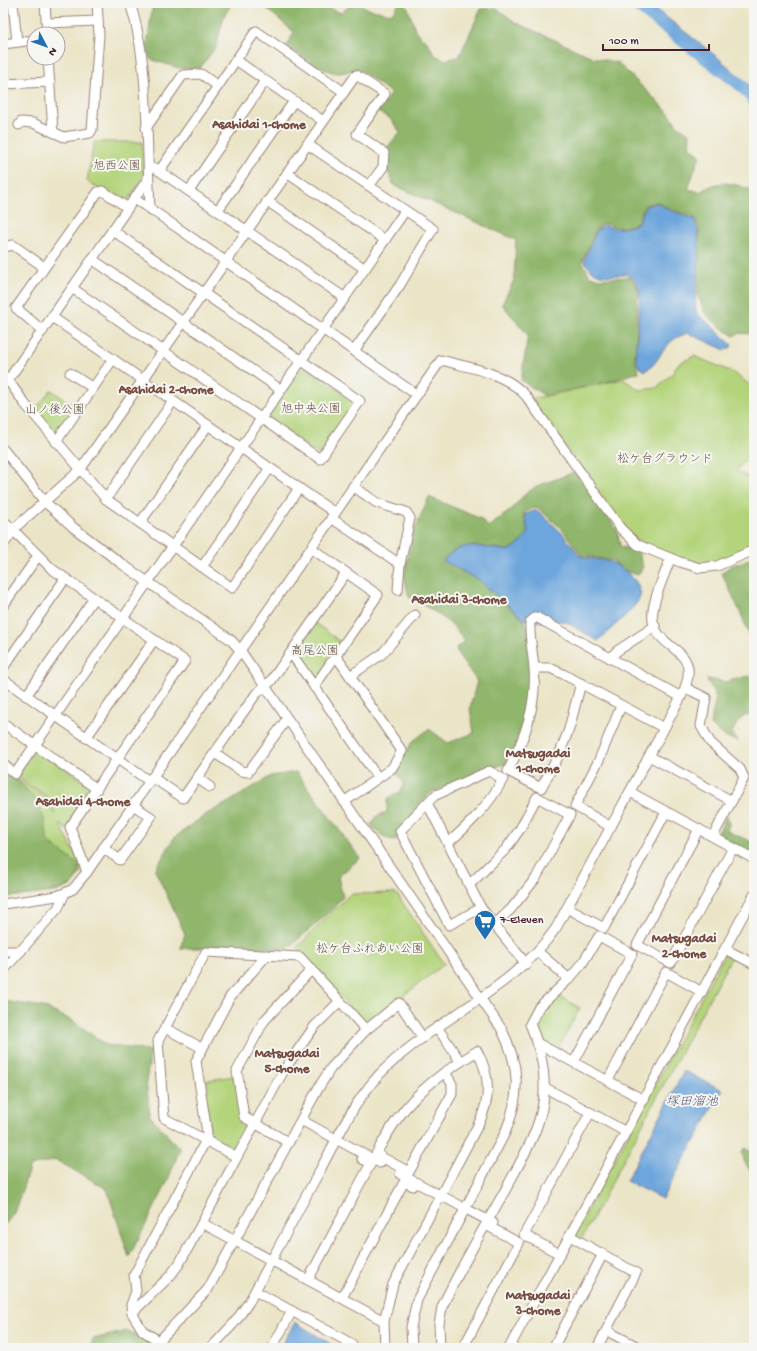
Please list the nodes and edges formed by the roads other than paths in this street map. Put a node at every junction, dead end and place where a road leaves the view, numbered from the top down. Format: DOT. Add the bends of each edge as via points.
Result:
graph roads {
  1 [pos="13,3"];
  2 [pos="45,3"];
  3 [pos="97,3"];
  4 [pos="130,3"];
  5 [pos="98,21"];
  6 [pos="47,23"];
  7 [pos="26,41"];
  8 [pos="17,42"];
  9 [pos="3,44"];
  10 [pos="236,60"];
  11 [pos="49,66"];
  12 [pos="265,81"];
  13 [pos="50,82"];
  14 [pos="3,84"];
  15 [pos="218,86"];
  16 [pos="344,92"];
  17 [pos="294,101"];
  18 [pos="323,121"];
  19 [pos="18,125"];
  20 [pos="146,128"];
  21 [pos="53,132"];
  22 [pos="307,144"];
  23 [pos="147,164"];
  24 [pos="160,170"];
  25 [pos="287,173"];
  26 [pos="148,179"];
  27 [pos="369,186"];
  28 [pos="189,191"];
  29 [pos="134,199"];
  30 [pos="267,201"];
  31 [pos="128,208"];
  32 [pos="152,210"];
  33 [pos="218,210"];
  34 [pos="405,211"];
  35 [pos="112,230"];
  36 [pos="247,231"];
  37 [pos="385,240"];
  38 [pos="3,247"];
  39 [pos="92,259"];
  40 [pos="225,262"];
  41 [pos="44,267"];
  42 [pos="365,269"];
  43 [pos="72,288"];
  44 [pos="204,293"];
  45 [pos="345,298"];
  46 [pos="52,317"];
  47 [pos="184,322"];
  48 [pos="323,330"];
  49 [pos="43,331"];
  50 [pos="164,351"];
  51 [pos="354,351"];
  52 [pos="113,359"];
  53 [pos="302,360"];
  54 [pos="70,373"];
  55 [pos="144,380"];
  56 [pos="6,382"];
  57 [pos="93,388"];
  58 [pos="281,390"];
  59 [pos="417,395"];
  60 [pos="173,401"];
  61 [pos="262,418"];
  62 [pos="208,425"];
  63 [pos="56,442"];
  64 [pos="241,448"];
  65 [pos="3,449"];
  66 [pos="270,468"];
  67 [pos="80,470"];
  68 [pos="353,486"];
  69 [pos="299,488"];
  70 [pos="106,499"];
  71 [pos="45,502"];
  72 [pos="333,515"];
  73 [pos="3,520"];
  74 [pos="140,524"];
  75 [pos="13,532"];
  76 [pos="3,545"];
  77 [pos="173,546"];
  78 [pos="311,548"];
  79 [pos="754,550"];
  80 [pos="38,556"];
  81 [pos="670,559"];
  82 [pos="400,564"];
  83 [pos="202,567"];
  84 [pos="346,573"];
  85 [pos="65,579"];
  86 [pos="148,582"];
  87 [pos="398,590"];
  88 [pos="94,598"];
  89 [pos="3,606"];
  90 [pos="415,615"];
  91 [pos="123,618"];
  92 [pos="655,626"];
  93 [pos="154,640"];
  94 [pos="240,650"];
  95 [pos="291,653"];
  96 [pos="336,656"];
  97 [pos="610,658"];
  98 [pos="3,668"];
  99 [pos="534,668"];
  100 [pos="350,676"];
  101 [pos="3,679"];
  102 [pos="581,684"];
  103 [pos="264,686"];
  104 [pos="314,687"];
  105 [pos="686,688"];
  106 [pos="26,696"];
  107 [pos="681,697"];
  108 [pos="621,706"];
  109 [pos="55,716"];
  110 [pos="287,719"];
  111 [pos="3,723"];
  112 [pos="664,728"];
  113 [pos="86,738"];
  114 [pos="35,745"];
  115 [pos="215,752"];
  116 [pos="649,756"];
  117 [pos="117,759"];
  118 [pos="3,764"];
  119 [pos="503,773"];
  120 [pos="197,778"];
  121 [pos="378,778"];
  122 [pos="151,779"];
  123 [pos="210,787"];
  124 [pos="97,789"];
  125 [pos="630,792"];
  126 [pos="732,801"];
  127 [pos="344,802"];
  128 [pos="427,803"];
  129 [pos="133,805"];
  130 [pos="666,812"];
  131 [pos="610,829"];
  132 [pos="699,829"];
  133 [pos="713,836"];
  134 [pos="448,843"];
  135 [pos="103,848"];
  136 [pos="733,848"];
  137 [pos="754,859"];
  138 [pos="86,872"];
  139 [pos="470,885"];
  140 [pos="65,893"];
  141 [pos="754,895"];
  142 [pos="3,904"];
  143 [pos="481,908"];
  144 [pos="566,910"];
  145 [pos="494,926"];
  146 [pos="725,949"];
  147 [pos="3,951"];
  148 [pos="21,951"];
  149 [pos="538,952"];
  150 [pos="267,955"];
  151 [pos="526,964"];
  152 [pos="754,964"];
  153 [pos="312,969"];
  154 [pos="3,971"];
  155 [pos="569,979"];
  156 [pos="704,989"];
  157 [pos="480,998"];
  158 [pos="340,1001"];
  159 [pos="437,1027"];
  160 [pos="165,1028"];
  161 [pos="366,1030"];
  162 [pos="423,1038"];
  163 [pos="539,1044"];
  164 [pos="202,1048"];
  165 [pos="460,1061"];
  166 [pos="574,1062"];
  167 [pos="445,1072"];
  168 [pos="608,1080"];
  169 [pos="544,1087"];
  170 [pos="644,1100"];
  171 [pos="590,1113"];
  172 [pos="301,1120"];
  173 [pos="255,1124"];
  174 [pos="626,1132"];
  175 [pos="206,1140"];
  176 [pos="288,1142"];
  177 [pos="336,1142"];
  178 [pos="237,1157"];
  179 [pos="439,1197"];
  180 [pos="459,1205"];
  181 [pos="470,1211"];
  182 [pos="202,1223"];
  183 [pos="487,1223"];
  184 [pos="570,1236"];
  185 [pos="235,1241"];
  186 [pos="603,1254"];
  187 [pos="559,1256"];
  188 [pos="272,1260"];
  189 [pos="308,1280"];
  190 [pos="255,1291"];
  191 [pos="342,1298"];
  192 [pos="292,1310"];
  193 [pos="132,1314"];
  194 [pos="384,1321"];
  195 [pos="607,1331"];
  196 [pos="161,1345"];
  197 [pos="211,1348"];
  198 [pos="272,1348"];
  199 [pos="350,1348"];
  200 [pos="385,1348"];
  201 [pos="412,1348"];
  202 [pos="440,1348"];
  203 [pos="463,1348"];
  204 [pos="509,1348"];
  205 [pos="553,1348"];
  206 [pos="597,1348"];
  207 [pos="640,1348"];
  1 -- 8 [label="street"];
  2 -- 6 [label="street"];
  3 -- 5 [label="street"];
  4 -- 20 [label="street" via="142,56"];
  5 -- 6 [label="street"];
  5 -- 21 [label="street" via="92,130 90,133 64,137"];
  7 -- 8 [label="street"];
  8 -- 9 [label="street"];
  10 -- 12 [label="street"];
  10 -- 15 [label="street"];
  10 -- 16 [label="street" via="256,31"];
  11 -- 13 [label="street"];
  12 -- 17 [label="street"];
  12 -- 28 [label="street"];
  13 -- 14 [label="street"];
  13 -- 21 [label="street"];
  15 -- 20 [label="street" via="201,74 183,74"];
  15 -- 24 [label="street"];
  16 -- 18 [label="street"];
  16 -- 27 [label="street" via="356,75 385,94 357,134 384,154 383,167"];
  17 -- 18 [label="street"];
  17 -- 33 [label="street"];
  18 -- 22 [label="street"];
  19 -- 21 [label="street" via="21,122 33,123"];
  20 -- 23 [label="street"];
  22 -- 25 [label="street"];
  22 -- 27 [label="street"];
  23 -- 24 [label="street"];
  23 -- 26 [label="street"];
  24 -- 28 [label="street"];
  25 -- 30 [label="street"];
  25 -- 37 [label="street"];
  26 -- 29 [label="street"];
  26 -- 32 [label="street"];
  27 -- 34 [label="street"];
  28 -- 33 [label="street"];
  29 -- 31 [label="street"];
  29 -- 32 [label="street"];
  30 -- 36 [label="street"];
  30 -- 42 [label="street"];
  31 -- 35 [label="street"];
  31 -- 41 [label="street" via="103,190 98,192"];
  32 -- 40 [label="street"];
  33 -- 36 [label="street"];
  34 -- 37 [label="street"];
  34 -- 51 [label="street" via="433,229 400,285"];
  35 -- 39 [label="street"];
  35 -- 44 [label="street"];
  36 -- 40 [label="street"];
  36 -- 45 [label="street"];
  37 -- 42 [label="street"];
  38 -- 41 [label="street" via="13,246"];
  39 -- 43 [label="street"];
  39 -- 47 [label="street"];
  40 -- 44 [label="street"];
  40 -- 48 [label="street"];
  41 -- 49 [label="street" via="16,308"];
  42 -- 45 [label="street"];
  43 -- 46 [label="street"];
  43 -- 50 [label="street"];
  44 -- 47 [label="street"];
  44 -- 53 [label="street"];
  45 -- 48 [label="street"];
  46 -- 49 [label="street"];
  46 -- 52 [label="street"];
  47 -- 50 [label="street"];
  47 -- 58 [label="street"];
  48 -- 51 [label="street"];
  48 -- 53 [label="street"];
  49 -- 56 [label="street"];
  50 -- 55 [label="street"];
  50 -- 61 [label="street"];
  51 -- 59 [label="street"];
  52 -- 55 [label="street"];
  52 -- 57 [label="street"];
  53 -- 58 [label="street"];
  53 -- 61 [label="street" via="360,401 325,452 320,459"];
  54 -- 57 [label="street"];
  55 -- 60 [label="street"];
  55 -- 67 [label="street"];
  56 -- 63 [label="street"];
  57 -- 63 [label="street"];
  58 -- 61 [label="street"];
  59 -- 68 [label="street"];
  59 -- 81 [label="street" via="441,360 497,376 514,384 526,396 630,539"];
  60 -- 62 [label="street"];
  60 -- 70 [label="street"];
  61 -- 64 [label="street"];
  62 -- 64 [label="street"];
  62 -- 74 [label="street"];
  63 -- 67 [label="street"];
  64 -- 66 [label="street"];
  64 -- 77 [label="street"];
  65 -- 71 [label="street"];
  66 -- 69 [label="street"];
  66 -- 83 [label="street"];
  67 -- 70 [label="street"];
  67 -- 71 [label="street"];
  68 -- 72 [label="street"];
  68 -- 82 [label="street" via="377,504 406,512 410,518"];
  69 -- 72 [label="street"];
  69 -- 83 [label="street" via="232,588"];
  70 -- 74 [label="street"];
  71 -- 75 [label="street"];
  71 -- 86 [label="street" via="92,543"];
  72 -- 78 [label="street"];
  72 -- 82 [label="street"];
  73 -- 75 [label="street"];
  74 -- 77 [label="street"];
  75 -- 76 [label="street"];
  75 -- 80 [label="street"];
  77 -- 83 [label="street"];
  77 -- 86 [label="street"];
  78 -- 84 [label="street"];
  78 -- 94 [label="street"];
  79 -- 81 [label="street" via="706,568"];
  80 -- 85 [label="street"];
  80 -- 89 [label="street"];
  81 -- 92 [label="street" via="653,612"];
  82 -- 87 [label="street"];
  84 -- 95 [label="street"];
  84 -- 96 [label="street" via="378,595"];
  85 -- 88 [label="street"];
  85 -- 98 [label="street"];
  86 -- 91 [label="street"];
  86 -- 94 [label="street" via="231,640"];
  88 -- 91 [label="street"];
  88 -- 106 [label="street"];
  90 -- 100 [label="street" via="382,654"];
  91 -- 93 [label="street"];
  91 -- 109 [label="street"];
  92 -- 97 [label="street"];
  92 -- 105 [label="street" via="685,660 689,672"];
  93 -- 113 [label="street"];
  93 -- 117 [label="street" via="185,661"];
  94 -- 103 [label="street"];
  94 -- 122 [label="street"];
  95 -- 103 [label="street"];
  95 -- 104 [label="street"];
  96 -- 100 [label="street"];
  96 -- 104 [label="street"];
  97 -- 99 [label="street" via="536,618 530,622"];
  97 -- 107 [label="street"];
  99 -- 102 [label="street" via="550,668"];
  99 -- 102 [label="street" via="534,702 529,723 508,771 541,788 569,730"];
  100 -- 121 [label="street" via="402,751 392,768"];
  101 -- 106 [label="street"];
  102 -- 108 [label="street"];
  103 -- 110 [label="street"];
  103 -- 115 [label="street"];
  104 -- 121 [label="street"];
  105 -- 107 [label="street"];
  105 -- 126 [label="street" via="706,698 701,726 710,742 740,770 744,778"];
  106 -- 109 [label="street"];
  107 -- 112 [label="street"];
  108 -- 112 [label="street"];
  108 -- 131 [label="street" via="599,760 575,806"];
  109 -- 113 [label="street"];
  109 -- 114 [label="street"];
  110 -- 115 [label="street" via="248,772 241,771"];
  110 -- 127 [label="street"];
  111 -- 114 [label="street"];
  112 -- 116 [label="street"];
  113 -- 117 [label="street"];
  114 -- 118 [label="street" via="15,774"];
  114 -- 124 [label="street"];
  115 -- 120 [label="street"];
  116 -- 125 [label="street"];
  116 -- 126 [label="street"];
  117 -- 122 [label="street"];
  117 -- 124 [label="street"];
  119 -- 131 [label="street"];
  120 -- 122 [label="street" via="183,798"];
  120 -- 123 [label="street"];
  121 -- 127 [label="street"];
  122 -- 129 [label="street"];
  124 -- 138 [label="street" via="70,827"];
  125 -- 130 [label="street"];
  125 -- 131 [label="street"];
  126 -- 133 [label="street"];
  127 -- 157 [label="street"];
  128 -- 134 [label="street"];
  128 -- 134 [label="street" via="434,796 489,771 503,779 492,799"];
  128 -- 143 [label="street" via="400,831 407,845 449,925"];
  129 -- 135 [label="street"];
  129 -- 135 [label="street" via="150,817 120,860"];
  130 -- 132 [label="street"];
  130 -- 144 [label="street" via="604,928"];
  131 -- 144 [label="street"];
  132 -- 133 [label="street"];
  132 -- 136 [label="street" via="637,945 671,963"];
  133 -- 136 [label="street"];
  134 -- 139 [label="street"];
  135 -- 138 [label="street"];
  136 -- 137 [label="street"];
  138 -- 140 [label="street" via="73,889"];
  139 -- 143 [label="street"];
  139 -- 145 [label="street" via="506,849 537,797 570,815 536,878"];
  140 -- 142 [label="street"];
  140 -- 148 [label="street" via="58,908"];
  141 -- 146 [label="street"];
  143 -- 145 [label="street"];
  144 -- 149 [label="street"];
  144 -- 156 [label="street"];
  145 -- 151 [label="street"];
  146 -- 152 [label="street"];
  146 -- 156 [label="street"];
  147 -- 148 [label="street"];
  148 -- 154 [label="street"];
  149 -- 151 [label="street"];
  149 -- 155 [label="street"];
  150 -- 153 [label="street" via="300,957"];
  150 -- 160 [label="street" via="206,952"];
  150 -- 164 [label="street" via="230,997"];
  151 -- 157 [label="street"];
  153 -- 158 [label="street"];
  153 -- 173 [label="street" via="264,1021 237,1071 244,1117"];
  155 -- 163 [label="street" via="539,1007 530,1024"];
  155 -- 166 [label="street" via="582,964 599,936 632,954"];
  156 -- 168 [label="street" via="666,972"];
  156 -- 170 [label="street"];
  157 -- 159 [label="street"];
  157 -- 201 [label="street" via="501,1028 511,1051 517,1081 515,1105 505,1133 424,1283 411,1327"];
  158 -- 161 [label="street"];
  158 -- 173 [label="street" via="301,1045 284,1070"];
  159 -- 162 [label="street"];
  159 -- 165 [label="street"];
  160 -- 164 [label="street"];
  160 -- 175 [label="street" via="158,1041 164,1118"];
  161 -- 162 [label="street" via="399,1003"];
  161 -- 172 [label="street" via="331,1068"];
  162 -- 177 [label="street" via="388,1066 368,1087"];
  163 -- 166 [label="street"];
  163 -- 169 [label="street"];
  164 -- 175 [label="street" via="196,1061"];
  165 -- 167 [label="street"];
  165 -- 179 [label="street" via="477,1051 487,1075 488,1099 480,1122"];
  166 -- 168 [label="street"];
  167 -- 167 [label="street" via="452,1084 452,1094 409,1172 376,1154 402,1112 422,1089"];
  168 -- 170 [label="street"];
  169 -- 171 [label="street"];
  169 -- 183 [label="street" via="543,1103 534,1134"];
  170 -- 174 [label="street"];
  171 -- 174 [label="street"];
  171 -- 187 [label="street" via="524,1235"];
  172 -- 176 [label="street"];
  172 -- 177 [label="street"];
  173 -- 176 [label="street"];
  173 -- 178 [label="street"];
  174 -- 184 [label="street"];
  175 -- 178 [label="street"];
  175 -- 193 [label="street" via="134,1274 136,1291 131,1305"];
  176 -- 185 [label="street"];
  177 -- 179 [label="street"];
  177 -- 188 [label="street"];
  177 -- 189 [label="street" via="371,1163"];
  178 -- 182 [label="street"];
  179 -- 180 [label="street"];
  179 -- 191 [label="street" via="404,1182"];
  179 -- 194 [label="street" via="393,1284"];
  181 -- 183 [label="street"];
  182 -- 185 [label="street"];
  182 -- 193 [label="street" via="170,1276"];
  183 -- 187 [label="street"];
  183 -- 202 [label="street" via="442,1307 439,1324"];
  183 -- 203 [label="street" via="519,1243"];
  184 -- 186 [label="street"];
  184 -- 187 [label="street"];
  185 -- 188 [label="street"];
  185 -- 196 [label="street" via="208,1289"];
  186 -- 195 [label="street" via="636,1273"];
  186 -- 205 [label="street"];
  187 -- 204 [label="street"];
  188 -- 189 [label="street"];
  188 -- 190 [label="street"];
  189 -- 191 [label="street"];
  190 -- 192 [label="street"];
  190 -- 197 [label="street" via="235,1322"];
  191 -- 194 [label="street"];
  192 -- 198 [label="street"];
  192 -- 199 [label="street" via="352,1344"];
  193 -- 196 [label="street" via="142,1331"];
  194 -- 200 [label="street"];
  195 -- 206 [label="street"];
  195 -- 207 [label="street"];
}
